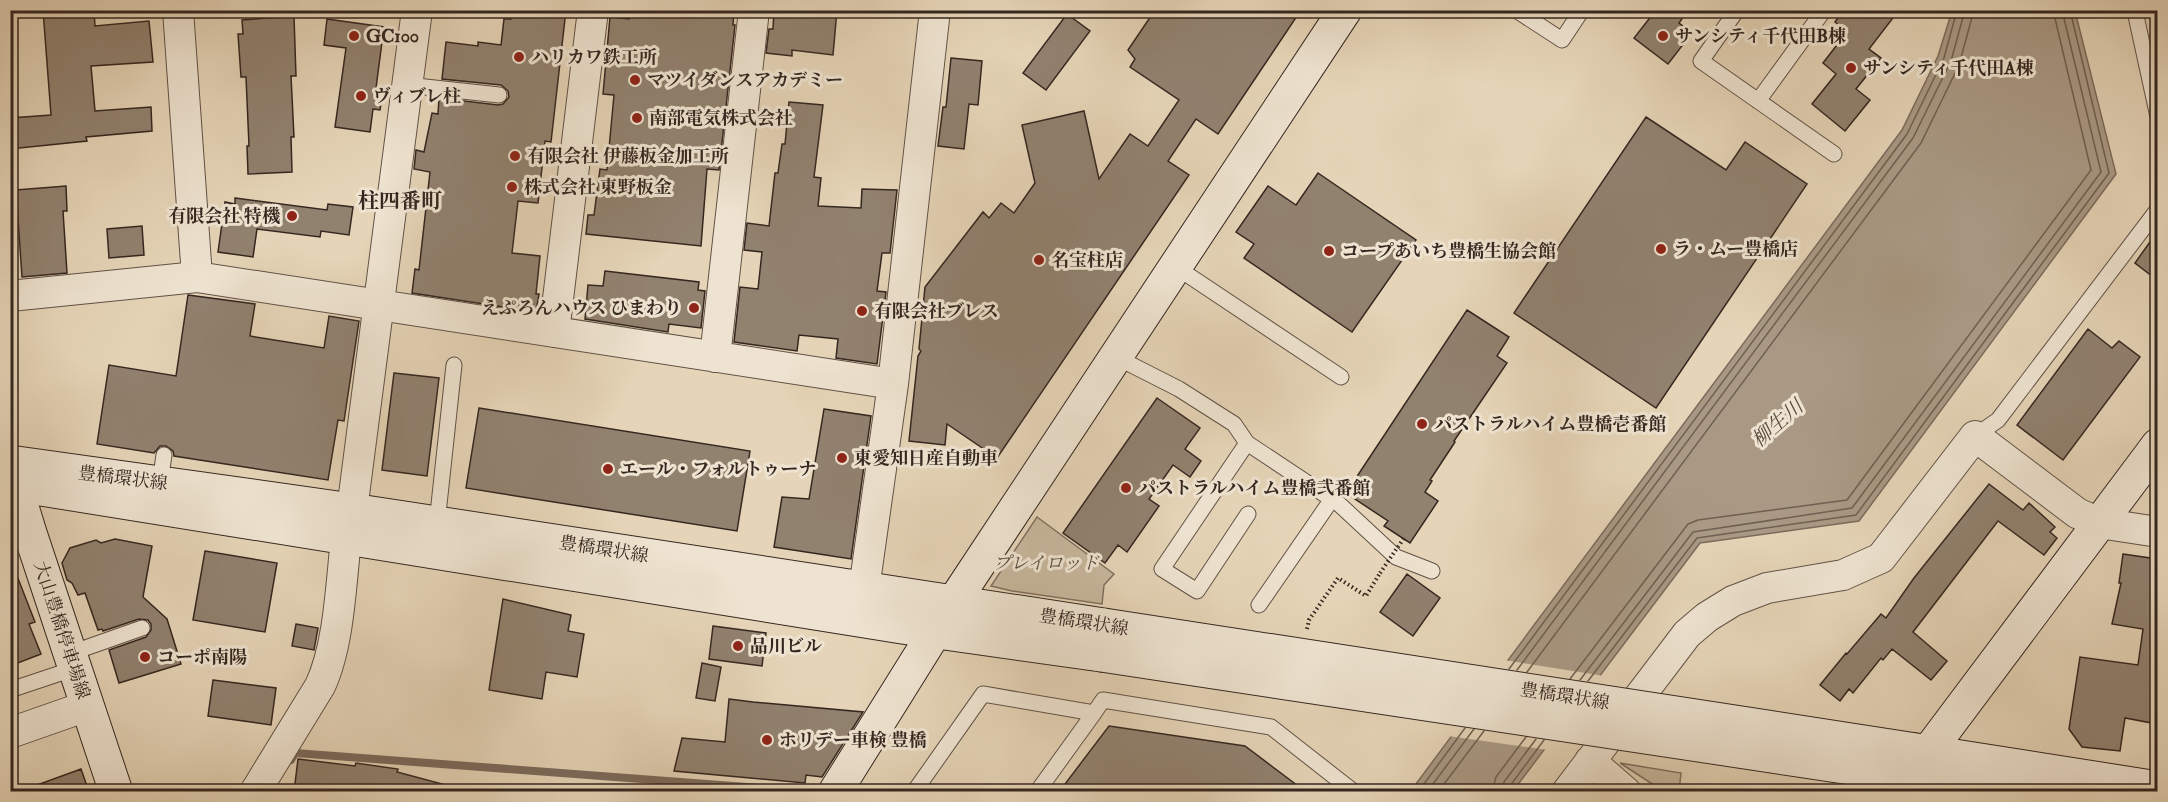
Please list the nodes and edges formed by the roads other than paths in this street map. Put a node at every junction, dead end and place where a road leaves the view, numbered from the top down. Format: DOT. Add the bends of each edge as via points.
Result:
graph roads {
  1 [pos="178,10"];
  2 [pos="417,10"];
  3 [pos="593,10"];
  4 [pos="754,10"];
  5 [pos="935,10"];
  6 [pos="1345,10"];
  7 [pos="1516,10"];
  8 [pos="1582,10"];
  9 [pos="1737,10"];
  10 [pos="1824,10"];
  11 [pos="2137,10"];
  12 [pos="407,85"];
  13 [pos="499,95"];
  14 [pos="1758,101"];
  15 [pos="2157,117"];
  16 [pos="1834,154"];
  17 [pos="2157,210"];
  18 [pos="1176,267"];
  19 [pos="197,278"];
  20 [pos="10,296"];
  21 [pos="378,304"];
  22 [pos="554,332"];
  23 [pos="715,357"];
  24 [pos="1116,357"];
  25 [pos="454,365"];
  26 [pos="1341,377"];
  27 [pos="893,384"];
  28 [pos="1975,435"];
  29 [pos="1247,443"];
  30 [pos="2157,445"];
  31 [pos="12,476"];
  32 [pos="1332,499"];
  33 [pos="1248,514"];
  34 [pos="437,523"];
  35 [pos="2099,523"];
  36 [pos="349,524"];
  37 [pos="2157,532"];
  38 [pos="1432,572"];
  39 [pos="864,589"];
  40 [pos="953,603"];
  41 [pos="1259,605"];
  42 [pos="142,628"];
  43 [pos="936,633"];
  44 [pos="1102,640"];
  45 [pos="73,661"];
  46 [pos="10,690"];
  47 [pos="87,706"];
  48 [pos="1094,713"];
  49 [pos="10,733"];
  50 [pos="1919,760"];
  51 [pos="1590,761"];
  52 [pos="2157,788"];
  53 [pos="116,792"];
  54 [pos="255,792"];
  55 [pos="835,792"];
  56 [pos="914,792"];
  57 [pos="1037,792"];
  58 [pos="1354,792"];
  59 [pos="1567,792"];
  60 [pos="1626,792"];
  61 [pos="2007,792"];
  1 -- 19 [label="street"];
  2 -- 12 [label="street"];
  3 -- 22 [label="street"];
  4 -- 23 [label="street"];
  5 -- 27 [label="street"];
  6 -- 18 [label="main road"];
  7 -- 8 [label="lane" via="1562,40"];
  9 -- 14 [label="lane" via="1701,61"];
  10 -- 14 [label="lane"];
  11 -- 15 [label="lane"];
  12 -- 13 [label="lane"];
  12 -- 21 [label="street"];
  14 -- 16 [label="lane"];
  17 -- 28 [label="lane" via="1998,420"];
  18 -- 24 [label="main road"];
  18 -- 26 [label="lane"];
  19 -- 20 [label="street"];
  19 -- 21 [label="street"];
  21 -- 22 [label="street"];
  21 -- 36 [label="street"];
  22 -- 23 [label="street"];
  23 -- 27 [label="street"];
  24 -- 29 [label="lane" via="1225,418"];
  24 -- 40 [label="main road"];
  25 -- 34 [label="lane"];
  27 -- 39 [label="street"];
  28 -- 35 [label="street" via="2077,513"];
  28 -- 51 [label="street" via="1881,558 1843,574 1767,588 1733,601 1707,617 1687,634"];
  29 -- 32 [label="lane"];
  29 -- 33 [label="lane" via="1162,569 1197,591"];
  30 -- 35 [label="main road"];
  31 -- 36 [label="main road, 豊橋環状線"];
  31 -- 36 [label="main road, 豊橋環状線" via="162,468"];
  31 -- 45 [label="main road, 大山豊橋停車場線"];
  32 -- 38 [label="lane" via="1396,557"];
  32 -- 41 [label="lane"];
  34 -- 36 [label="main road, 豊橋環状線"];
  34 -- 39 [label="main road, 豊橋環状線"];
  35 -- 37 [label="street"];
  35 -- 50 [label="main road"];
  36 -- 43 [label="main road, 豊橋環状線"];
  36 -- 54 [label="street" via="327,671"];
  39 -- 40 [label="main road, 豊橋環状線"];
  40 -- 43 [label="main road"];
  40 -- 44 [label="main road, 豊橋環状線"];
  42 -- 45 [label="lane"];
  43 -- 44 [label="main road, 豊橋環状線"];
  43 -- 55 [label="main road"];
  44 -- 50 [label="main road, 豊橋環状線, bridge"];
  45 -- 46 [label="lane"];
  45 -- 47 [label="main road, 大山豊橋停車場線"];
  47 -- 49 [label="street"];
  47 -- 53 [label="main road, 大山豊橋停車場線"];
  48 -- 56 [label="lane" via="983,694"];
  48 -- 57 [label="lane"];
  48 -- 58 [label="lane" via="1103,700 1271,727"];
  50 -- 52 [label="main road, 豊橋環状線"];
  50 -- 61 [label="main road, 豊橋環状線"];
  51 -- 59 [label="street"];
  51 -- 60 [label="street"];
}
